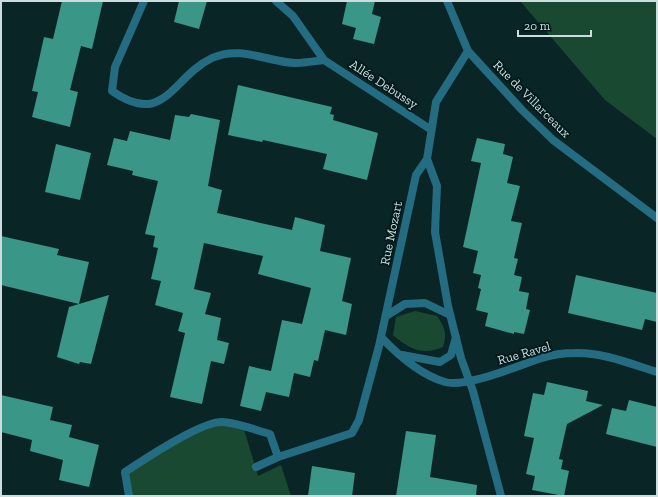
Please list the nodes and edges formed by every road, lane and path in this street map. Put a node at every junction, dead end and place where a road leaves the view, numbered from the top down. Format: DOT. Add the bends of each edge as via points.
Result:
graph roads {
  1 [pos="144,1"];
  2 [pos="276,1"];
  3 [pos="448,5"];
  4 [pos="468,50"];
  5 [pos="324,60"];
  6 [pos="430,129"];
  7 [pos="427,159"];
  8 [pos="657,218"];
  9 [pos="450,315"];
  10 [pos="386,316"];
  11 [pos="381,337"];
  12 [pos="456,338"];
  13 [pos="397,354"];
  14 [pos="657,372"];
  15 [pos="468,381"];
  16 [pos="278,458"];
  17 [pos="256,467"];
  18 [pos="129,496"];
  19 [pos="501,496"];
  1 -- 5 [label="street" via="115,67 112,91 127,102 154,104 171,94 192,71 213,58 238,52 296,63"];
  2 -- 5 [label="street, Allée Debussy" via="293,16"];
  3 -- 4 [label="street, Rue de Villarceaux"];
  4 -- 6 [label="street, Rue Mozart" via="436,102"];
  4 -- 8 [label="street, Rue de Villarceaux" via="553,140"];
  5 -- 6 [label="street, Allée Debussy"];
  6 -- 7 [label="street, Rue Mozart"];
  7 -- 9 [label="street, Rue Mozart" via="437,186 435,232"];
  7 -- 10 [label="street, Rue Mozart" via="416,175"];
  9 -- 10 [label="street" via="425,303 405,304"];
  9 -- 12 [label="street, Rue Mozart"];
  10 -- 11 [label="street, Rue Mozart"];
  11 -- 13 [label="street"];
  11 -- 16 [label="street, Rue Mozart" via="359,420 352,433"];
  12 -- 13 [label="street" via="451,355 440,362"];
  12 -- 15 [label="street, Rue Mozart"];
  13 -- 15 [label="street" via="429,375 446,382"];
  14 -- 15 [label="street, Rue Ravel" via="610,358 575,353 543,358"];
  15 -- 19 [label="street, Rue Mozart" via="473,391"];
  16 -- 17 [label="street"];
  16 -- 18 [label="street" via="270,434 222,422 211,423 155,451 125,472"];
}
